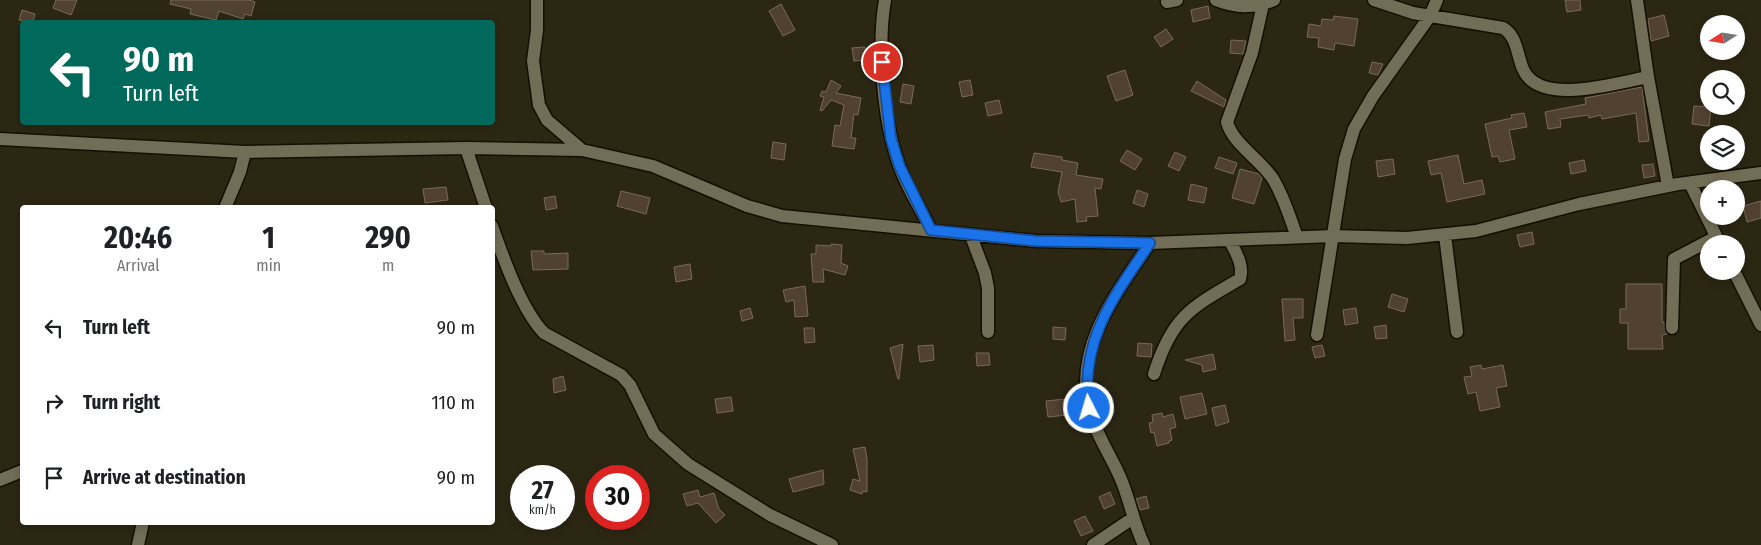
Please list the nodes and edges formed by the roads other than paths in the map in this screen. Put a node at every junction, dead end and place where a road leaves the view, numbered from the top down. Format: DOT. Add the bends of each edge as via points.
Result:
graph roads {
  1 [pos="537,0"];
  2 [pos="885,0"];
  3 [pos="1216,0"];
  4 [pos="1374,0"];
  5 [pos="1437,0"];
  6 [pos="1637,0"];
  7 [pos="1268,1"];
  8 [pos="1430,16"];
  9 [pos="1648,77"];
  10 [pos="0,139"];
  11 [pos="466,148"];
  12 [pos="582,150"];
  13 [pos="246,152"];
  14 [pos="1761,174"];
  15 [pos="1690,183"];
  16 [pos="1668,186"];
  17 [pos="226,205"];
  18 [pos="485,205"];
  19 [pos="931,230"];
  20 [pos="495,233"];
  21 [pos="1716,235"];
  22 [pos="972,236"];
  23 [pos="1333,236"];
  24 [pos="1445,236"];
  25 [pos="1297,237"];
  26 [pos="1230,241"];
  27 [pos="1150,243"];
  28 [pos="1700,248"];
  29 [pos="1738,280"];
  30 [pos="1761,325"];
  31 [pos="1672,328"];
  32 [pos="988,332"];
  33 [pos="1457,332"];
  34 [pos="1317,335"];
  35 [pos="1154,374"];
  36 [pos="20,472"];
  37 [pos="0,480"];
  38 [pos="1132,518"];
  39 [pos="142,525"];
  40 [pos="138,545"];
  41 [pos="832,545"];
  42 [pos="1093,545"];
  43 [pos="1144,545"];
  1 -- 12 [label="street" via="533,61 539,105 547,120"];
  2 -- 19 [label="street" via="881,25 882,62 891,139 900,167"];
  3 -- 7 [label="street" via="1234,6"];
  4 -- 8 [label="street"];
  5 -- 8 [label="street"];
  6 -- 9 [label="street"];
  7 -- 25 [label="street" via="1227,122 1232,135 1274,180"];
  8 -- 9 [label="street" via="1508,31 1523,70 1543,87 1554,91 1607,86"];
  8 -- 23 [label="street" via="1373,96 1354,129 1345,159"];
  9 -- 16 [label="street"];
  10 -- 13 [label="street"];
  11 -- 12 [label="street"];
  11 -- 13 [label="street"];
  11 -- 18 [label="street"];
  12 -- 19 [label="street" via="653,166 747,206 782,216"];
  13 -- 17 [label="street"];
  14 -- 15 [label="street"];
  15 -- 16 [label="street"];
  15 -- 21 [label="street"];
  16 -- 24 [label="street"];
  19 -- 22 [label="street"];
  20 -- 41 [label="street" via="536,326 621,375 630,385 654,434 688,464 770,516"];
  22 -- 27 [label="street"];
  22 -- 32 [label="street" via="988,288"];
  23 -- 24 [label="street"];
  23 -- 25 [label="street"];
  23 -- 34 [label="street"];
  24 -- 33 [label="street"];
  25 -- 26 [label="street"];
  26 -- 27 [label="street"];
  26 -- 35 [label="street" via="1242,271 1240,278 1187,312 1163,346"];
  27 -- 38 [label="street" via="1114,297 1094,337 1088,359 1086,390 1089,408 1096,430 1126,490"];
  28 -- 31 [label="street" via="1674,259"];
  29 -- 30 [label="street"];
  36 -- 37 [label="street"];
  38 -- 42 [label="street"];
  38 -- 43 [label="street"];
  39 -- 40 [label="street"];
}
